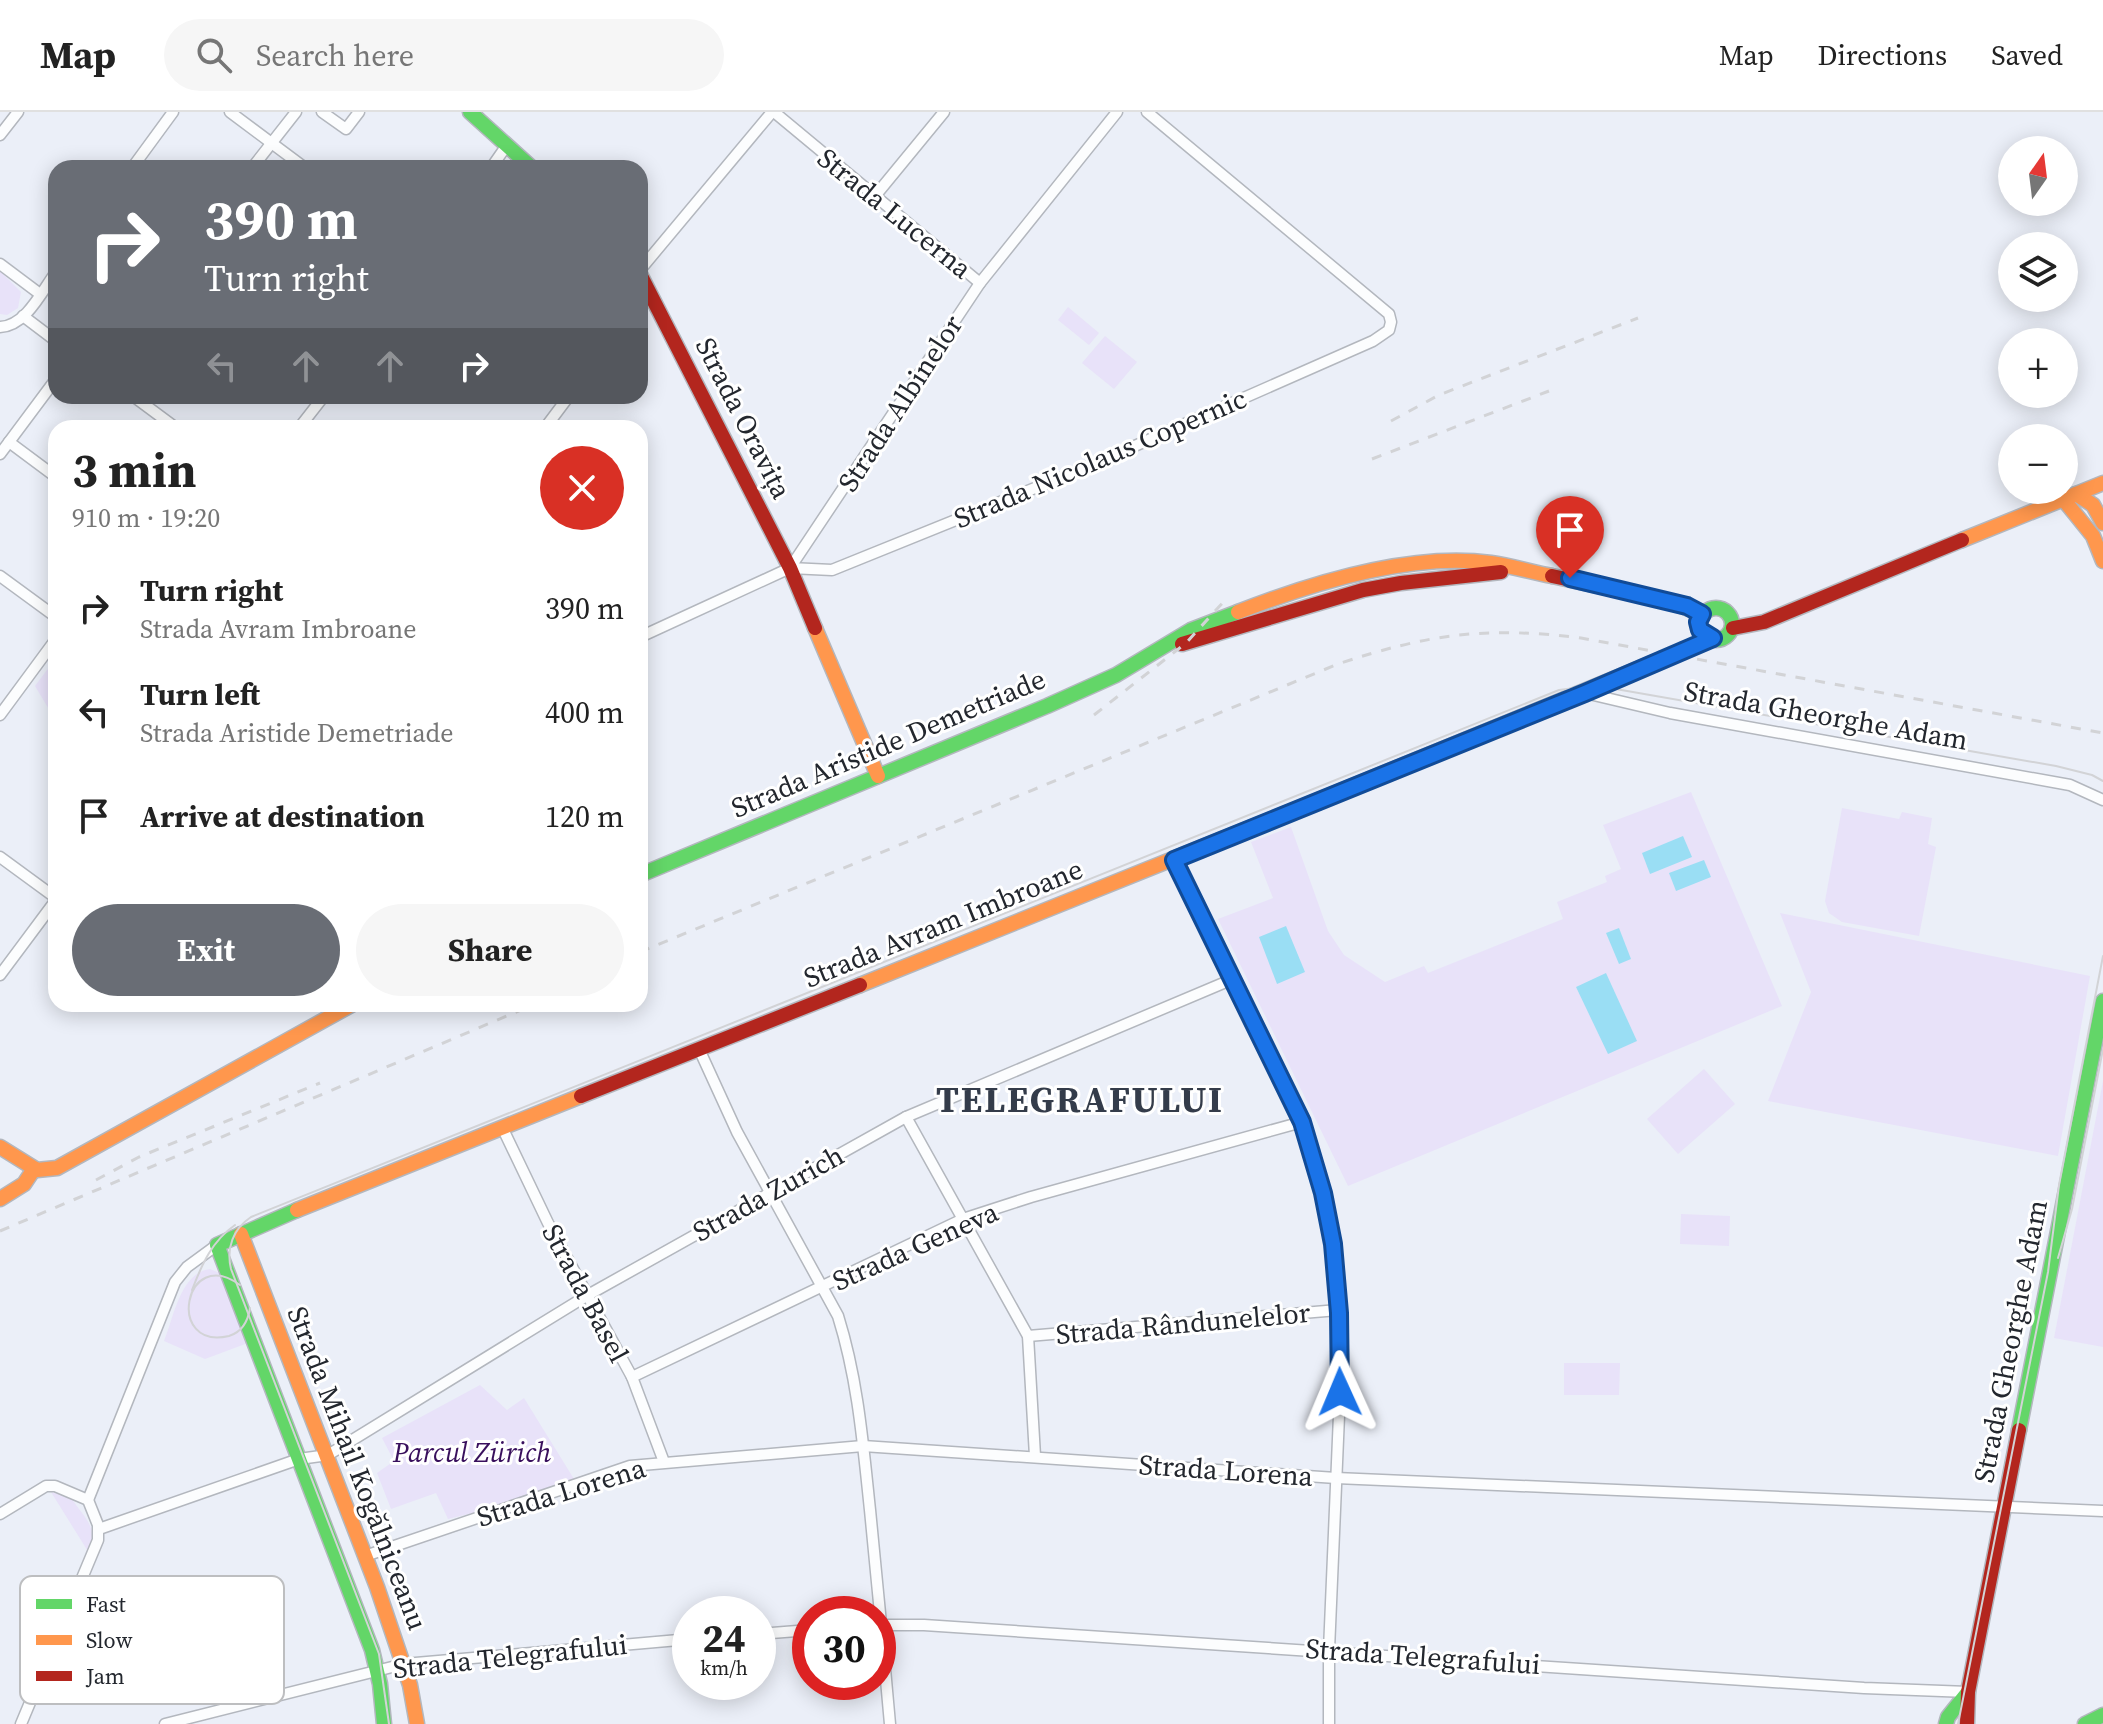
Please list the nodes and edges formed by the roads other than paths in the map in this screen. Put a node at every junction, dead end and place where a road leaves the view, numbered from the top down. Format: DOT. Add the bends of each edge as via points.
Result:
graph roads {
  1 [pos="18,112"];
  2 [pos="173,112"];
  3 [pos="230,112"];
  4 [pos="296,112"];
  5 [pos="322,112"];
  6 [pos="359,112"];
  7 [pos="470,112"];
  8 [pos="773,112"];
  9 [pos="944,112"];
  10 [pos="1117,112"];
  11 [pos="1147,112"];
  12 [pos="0,135"];
  13 [pos="272,143"];
  14 [pos="507,145"];
  15 [pos="138,160"];
  16 [pos="258,160"];
  17 [pos="294,160"];
  18 [pos="497,160"];
  19 [pos="523,160"];
  20 [pos="875,196"];
  21 [pos="648,262"];
  22 [pos="0,264"];
  23 [pos="48,283"];
  24 [pos="980,283"];
  25 [pos="40,294"];
  26 [pos="648,303"];
  27 [pos="23,316"];
  28 [pos="0,327"];
  29 [pos="48,335"];
  30 [pos="48,390"];
  31 [pos="146,404"];
  32 [pos="166,420"];
  33 [pos="9,442"];
  34 [pos="0,454"];
  35 [pos="48,471"];
  36 [pos="2103,483"];
  37 [pos="2078,494"];
  38 [pos="2078,497"];
  39 [pos="2052,504"];
  40 [pos="2074,504"];
  41 [pos="2103,522"];
  42 [pos="2103,561"];
  43 [pos="790,568"];
  44 [pos="0,576"];
  45 [pos="48,611"];
  46 [pos="1701,622"];
  47 [pos="1733,628"];
  48 [pos="648,633"];
  49 [pos="1713,638"];
  50 [pos="1688,649"];
  51 [pos="48,650"];
  52 [pos="1585,693"];
  53 [pos="0,715"];
  54 [pos="878,776"];
  55 [pos="2103,800"];
  56 [pos="0,857"];
  57 [pos="1174,860"];
  58 [pos="648,872"];
  59 [pos="48,893"];
  60 [pos="48,910"];
  61 [pos="0,975"];
  62 [pos="1233,979"];
  63 [pos="2103,1001"];
  64 [pos="339,1012"];
  65 [pos="699,1049"];
  66 [pos="906,1117"];
  67 [pos="1302,1122"];
  68 [pos="502,1127"];
  69 [pos="0,1147"];
  70 [pos="34,1169"];
  71 [pos="769,1192"];
  72 [pos="0,1199"];
  73 [pos="963,1219"];
  74 [pos="241,1234"];
  75 [pos="217,1245"];
  76 [pos="823,1288"];
  77 [pos="588,1295"];
  78 [pos="1338,1310"];
  79 [pos="1028,1336"];
  80 [pos="632,1377"];
  81 [pos="863,1446"];
  82 [pos="328,1455"];
  83 [pos="1035,1456"];
  84 [pos="299,1459"];
  85 [pos="664,1462"];
  86 [pos="1336,1478"];
  87 [pos="88,1500"];
  88 [pos="2004,1506"];
  89 [pos="2103,1511"];
  90 [pos="0,1514"];
  91 [pos="99,1529"];
  92 [pos="365,1556"];
  93 [pos="85,1576"];
  94 [pos="877,1596"];
  95 [pos="896,1625"];
  96 [pos="672,1641"];
  97 [pos="1329,1650"];
  98 [pos="404,1664"];
  99 [pos="377,1670"];
  100 [pos="1968,1692"];
  101 [pos="284,1694"];
  102 [pos="888,1700"];
  103 [pos="30,1704"];
  104 [pos="244,1704"];
  105 [pos="2103,1715"];
  106 [pos="21,1724"];
  107 [pos="165,1724"];
  108 [pos="384,1724"];
  109 [pos="417,1724"];
  110 [pos="890,1724"];
  111 [pos="1329,1724"];
  112 [pos="1946,1724"];
  113 [pos="1967,1724"];
  114 [pos="2085,1724"];
  1 -- 12 [label="street"];
  2 -- 15 [label="street"];
  3 -- 13 [label="street"];
  4 -- 13 [label="street"];
  5 -- 6 [label="street" via="346,129"];
  7 -- 14 [label="main road"];
  8 -- 20 [label="street, Strada Lucerna"];
  8 -- 21 [label="street"];
  9 -- 20 [label="street"];
  10 -- 24 [label="street, Strada Albinelor"];
  11 -- 43 [label="street, Strada Nicolaus Copernic" via="1389,314 1389,330 1087,467 832,570"];
  13 -- 16 [label="street"];
  13 -- 17 [label="street"];
  14 -- 18 [label="street"];
  14 -- 19 [label="main road"];
  20 -- 24 [label="street, Strada Lucerna"];
  22 -- 25 [label="street"];
  23 -- 25 [label="street"];
  24 -- 43 [label="street, Strada Albinelor"];
  25 -- 27 [label="street"];
  26 -- 43 [label="main road, Strada Oravița"];
  27 -- 28 [label="street"];
  27 -- 29 [label="street"];
  30 -- 33 [label="street"];
  31 -- 32 [label="street"];
  33 -- 34 [label="street"];
  33 -- 35 [label="street"];
  36 -- 37 [label="main road"];
  38 -- 41 [label="main road" via="2086,497"];
  39 -- 47 [label="main road" via="1764,622"];
  40 -- 42 [label="main road"];
  43 -- 48 [label="street"];
  43 -- 54 [label="main road, Strada Oravița"];
  44 -- 45 [label="street"];
  46 -- 47 [label="main road" via="1710,609 1720,610 1731,618"];
  46 -- 49 [label="main road"];
  46 -- 50 [label="main road"];
  46 -- 54 [label="main road, Strada Aristide Demetriade" via="1669,601 1526,571 1363,590 1154,654"];
  47 -- 49 [label="main road" via="1728,637"];
  49 -- 50 [label="main road, Strada Avram Imbroane"];
  50 -- 52 [label="main road, Strada Avram Imbroane"];
  51 -- 53 [label="street"];
  52 -- 55 [label="street, Strada Gheorghe Adam" via="2070,785"];
  52 -- 57 [label="main road, Strada Avram Imbroane"];
  54 -- 58 [label="main road, Strada Aristide Demetriade"];
  56 -- 59 [label="street"];
  57 -- 62 [label="street"];
  57 -- 65 [label="main road, Strada Avram Imbroane"];
  60 -- 61 [label="street"];
  62 -- 66 [label="street, Strada Zurich"];
  62 -- 67 [label="street"];
  63 -- 88 [label="main road, Strada Gheorghe Adam"];
  64 -- 70 [label="main road" via="72,1160"];
  65 -- 68 [label="main road, Strada Avram Imbroane"];
  65 -- 71 [label="street"];
  66 -- 71 [label="street, Strada Zurich"];
  66 -- 73 [label="street"];
  67 -- 73 [label="street, Strada Geneva"];
  67 -- 78 [label="street" via="1331,1231"];
  68 -- 74 [label="main road, Strada Avram Imbroane"];
  68 -- 77 [label="street, Strada Basel"];
  69 -- 70 [label="main road"];
  70 -- 72 [label="main road" via="24,1184"];
  71 -- 76 [label="street"];
  71 -- 77 [label="street, Strada Zurich"];
  73 -- 76 [label="street, Strada Geneva"];
  73 -- 79 [label="street"];
  74 -- 75 [label="main road, Strada Avram Imbroane"];
  74 -- 82 [label="main road, Strada Mihail Kogălniceanu"];
  75 -- 84 [label="main road, Strada Mihail Kogălniceanu"];
  75 -- 87 [label="street" via="178,1278"];
  76 -- 80 [label="street, Strada Geneva"];
  76 -- 81 [label="street" via="847,1344"];
  77 -- 80 [label="street, Strada Basel"];
  77 -- 82 [label="street, Strada Zurich"];
  78 -- 79 [label="street, Strada Rândunelelor"];
  78 -- 86 [label="street"];
  79 -- 83 [label="street"];
  80 -- 85 [label="street, Strada Basel"];
  81 -- 83 [label="street, Strada Lorena"];
  81 -- 85 [label="street, Strada Lorena"];
  81 -- 94 [label="street"];
  82 -- 84 [label="street"];
  82 -- 92 [label="main road, Strada Mihail Kogălniceanu"];
  83 -- 86 [label="street, Strada Lorena"];
  84 -- 91 [label="street"];
  84 -- 99 [label="main road, Strada Mihail Kogălniceanu"];
  85 -- 92 [label="street, Strada Lorena" via="630,1466"];
  86 -- 88 [label="street, Strada Lorena"];
  86 -- 97 [label="street"];
  87 -- 90 [label="street" via="49,1485"];
  87 -- 91 [label="street"];
  88 -- 89 [label="street, Strada Lorena"];
  88 -- 100 [label="main road, Strada Gheorghe Adam"];
  91 -- 93 [label="street"];
  92 -- 98 [label="main road, Strada Mihail Kogălniceanu"];
  95 -- 97 [label="street, Strada Telegrafului"];
  96 -- 98 [label="street, Strada Telegrafului"];
  97 -- 100 [label="street, Strada Telegrafului"];
  97 -- 111 [label="street"];
  98 -- 99 [label="street, Strada Telegrafului"];
  98 -- 109 [label="main road, Strada Mihail Kogălniceanu"];
  99 -- 101 [label="street, Strada Telegrafului"];
  99 -- 108 [label="main road, Strada Mihail Kogălniceanu"];
  100 -- 112 [label="main road, Strada Gheorghe Adam"];
  100 -- 113 [label="main road, Strada Gheorghe Adam"];
  102 -- 110 [label="street"];
  103 -- 106 [label="street"];
  104 -- 107 [label="street, Strada Telegrafului"];
  105 -- 114 [label="main road"];
}
